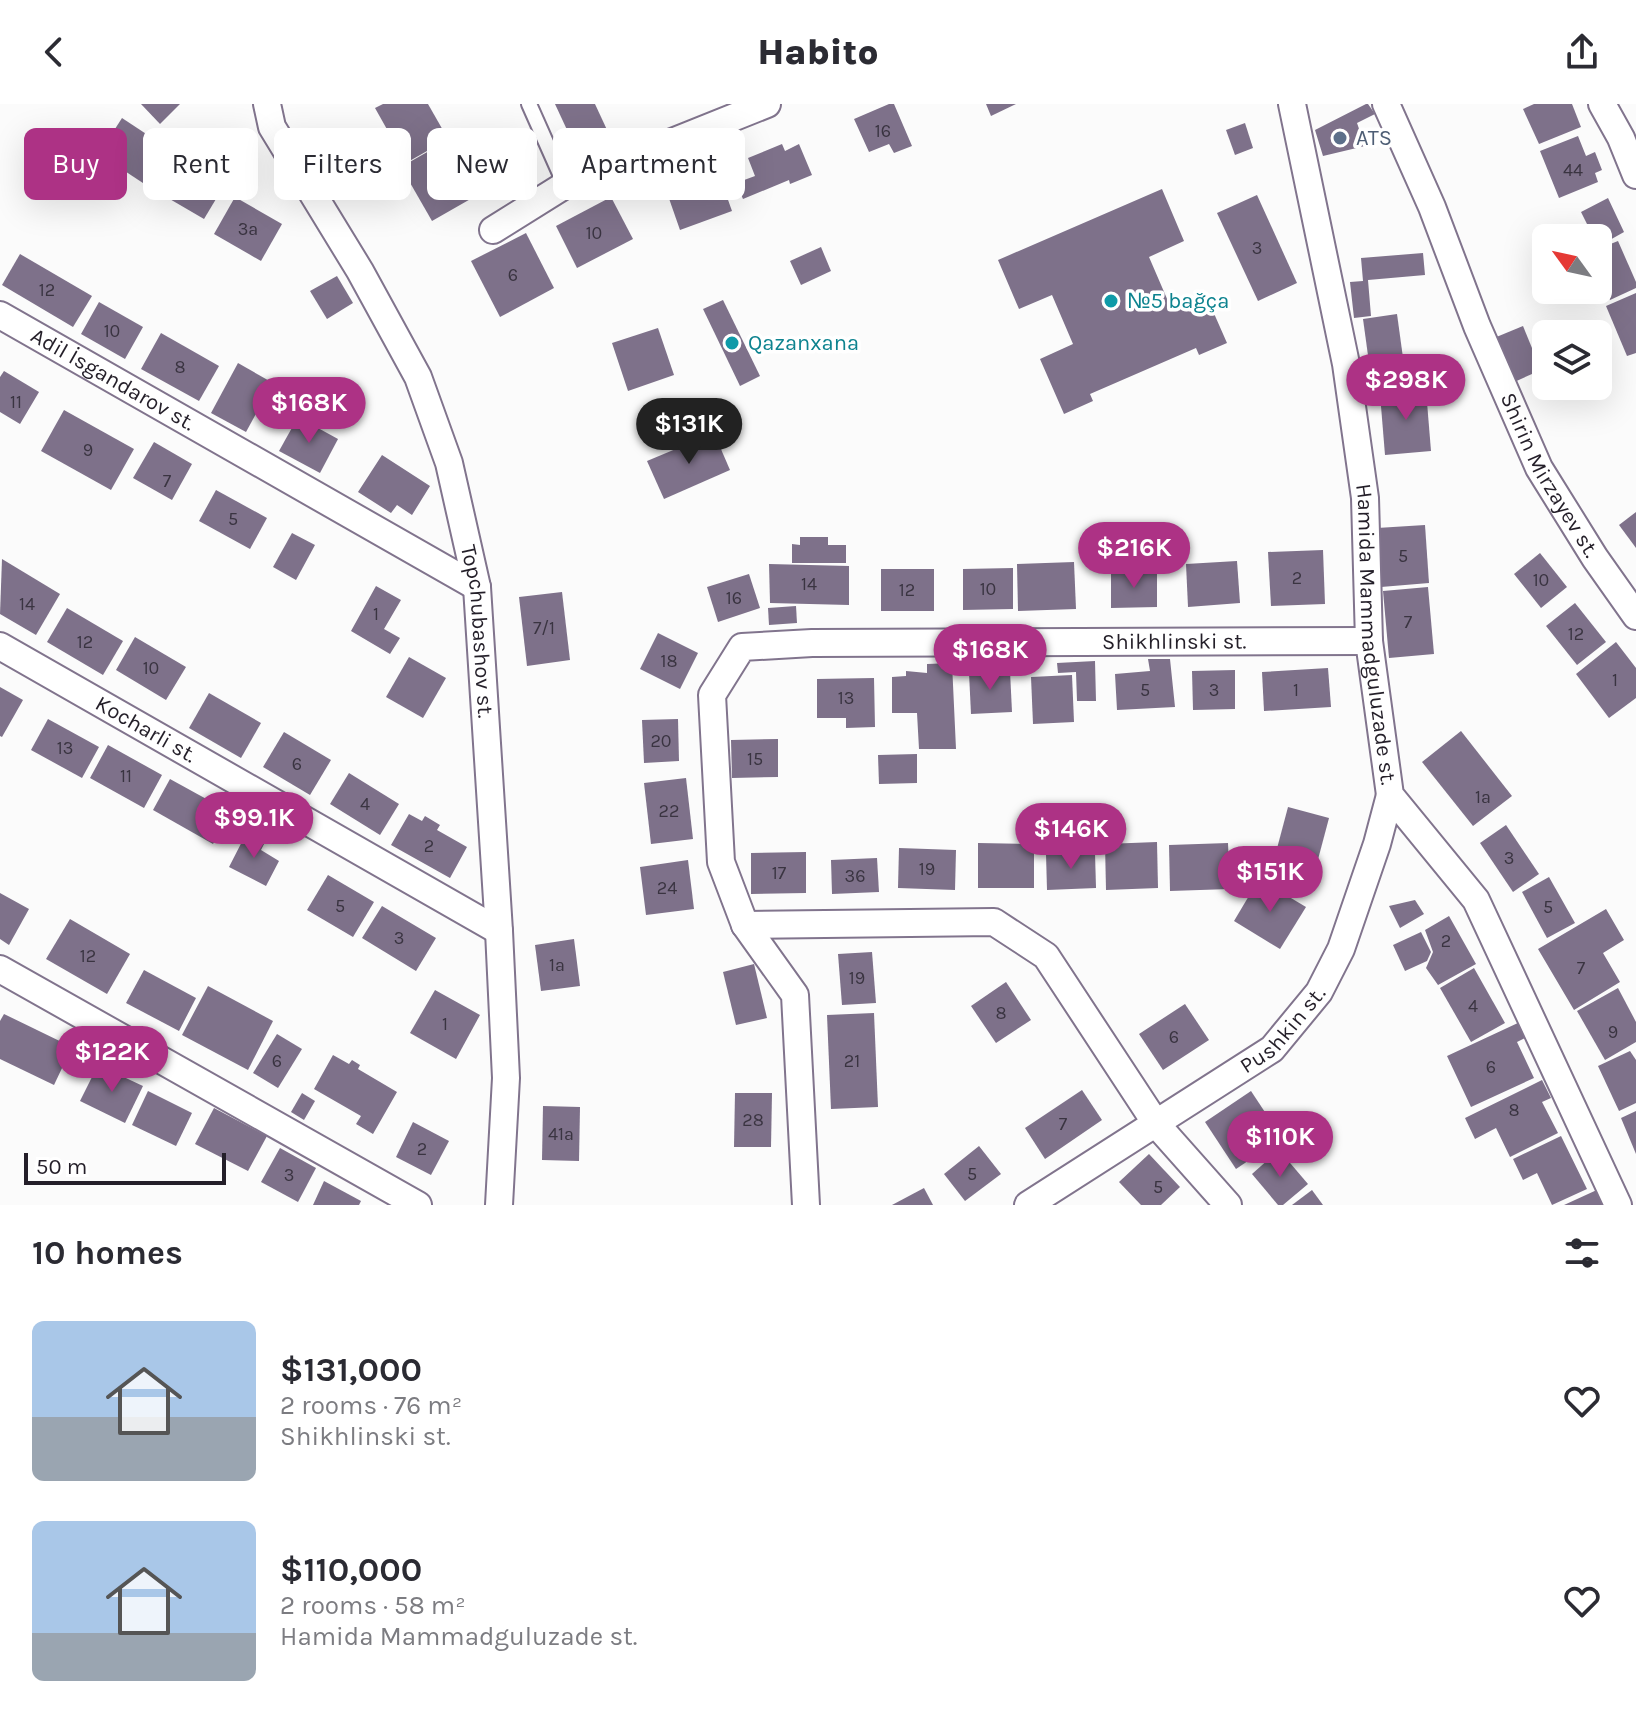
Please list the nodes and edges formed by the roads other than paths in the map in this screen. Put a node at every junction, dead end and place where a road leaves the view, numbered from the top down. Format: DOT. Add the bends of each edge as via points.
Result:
graph roads {
  1 [pos="267,104"];
  2 [pos="529,104"];
  3 [pos="767,104"];
  4 [pos="1292,104"];
  5 [pos="1386,104"];
  6 [pos="1602,104"];
  7 [pos="707,128"];
  8 [pos="553,158"];
  9 [pos="1636,175"];
  10 [pos="553,192"];
  11 [pos="493,230"];
  12 [pos="0,315"];
  13 [pos="477,587"];
  14 [pos="1636,616"];
  15 [pos="1369,641"];
  16 [pos="0,646"];
  17 [pos="1390,795"];
  18 [pos="745,925"];
  19 [pos="499,931"];
  20 [pos="0,969"];
  21 [pos="1157,1125"];
  22 [pos="418,1205"];
  23 [pos="499,1205"];
  24 [pos="806,1205"];
  25 [pos="1028,1205"];
  26 [pos="1228,1205"];
  27 [pos="1618,1205"];
  1 -- 13 [label="street, Topchubashov st." via="272,127 418,377 449,463"];
  2 -- 8 [label="lane"];
  3 -- 7 [label="street"];
  4 -- 15 [label="street, Hamida Mammadguluzade st." via="1346,364 1365,498"];
  5 -- 14 [label="street, Shirin Mirzayev st." via="1539,468"];
  6 -- 9 [label="street"];
  10 -- 11 [label="street"];
  12 -- 13 [label="street, Adil İsgandarov st."];
  13 -- 19 [label="street, Topchubashov st."];
  15 -- 17 [label="street, Hamida Mammadguluzade st."];
  15 -- 18 [label="street, Shikhlinski st." via="742,647 712,695 721,862"];
  16 -- 19 [label="street, Kocharli st."];
  17 -- 21 [label="street, Pushkin st." via="1341,949 1319,992 1272,1049"];
  17 -- 27 [label="street, Hamida Mammadguluzade st." via="1476,900"];
  18 -- 21 [label="street" via="994,922 1046,956"];
  18 -- 24 [label="street, Shikhlinski st." via="795,995"];
  19 -- 23 [label="street, Topchubashov st." via="506,1078"];
  20 -- 22 [label="street"];
  21 -- 25 [label="street, Pushkin st."];
  21 -- 26 [label="street"];
}
